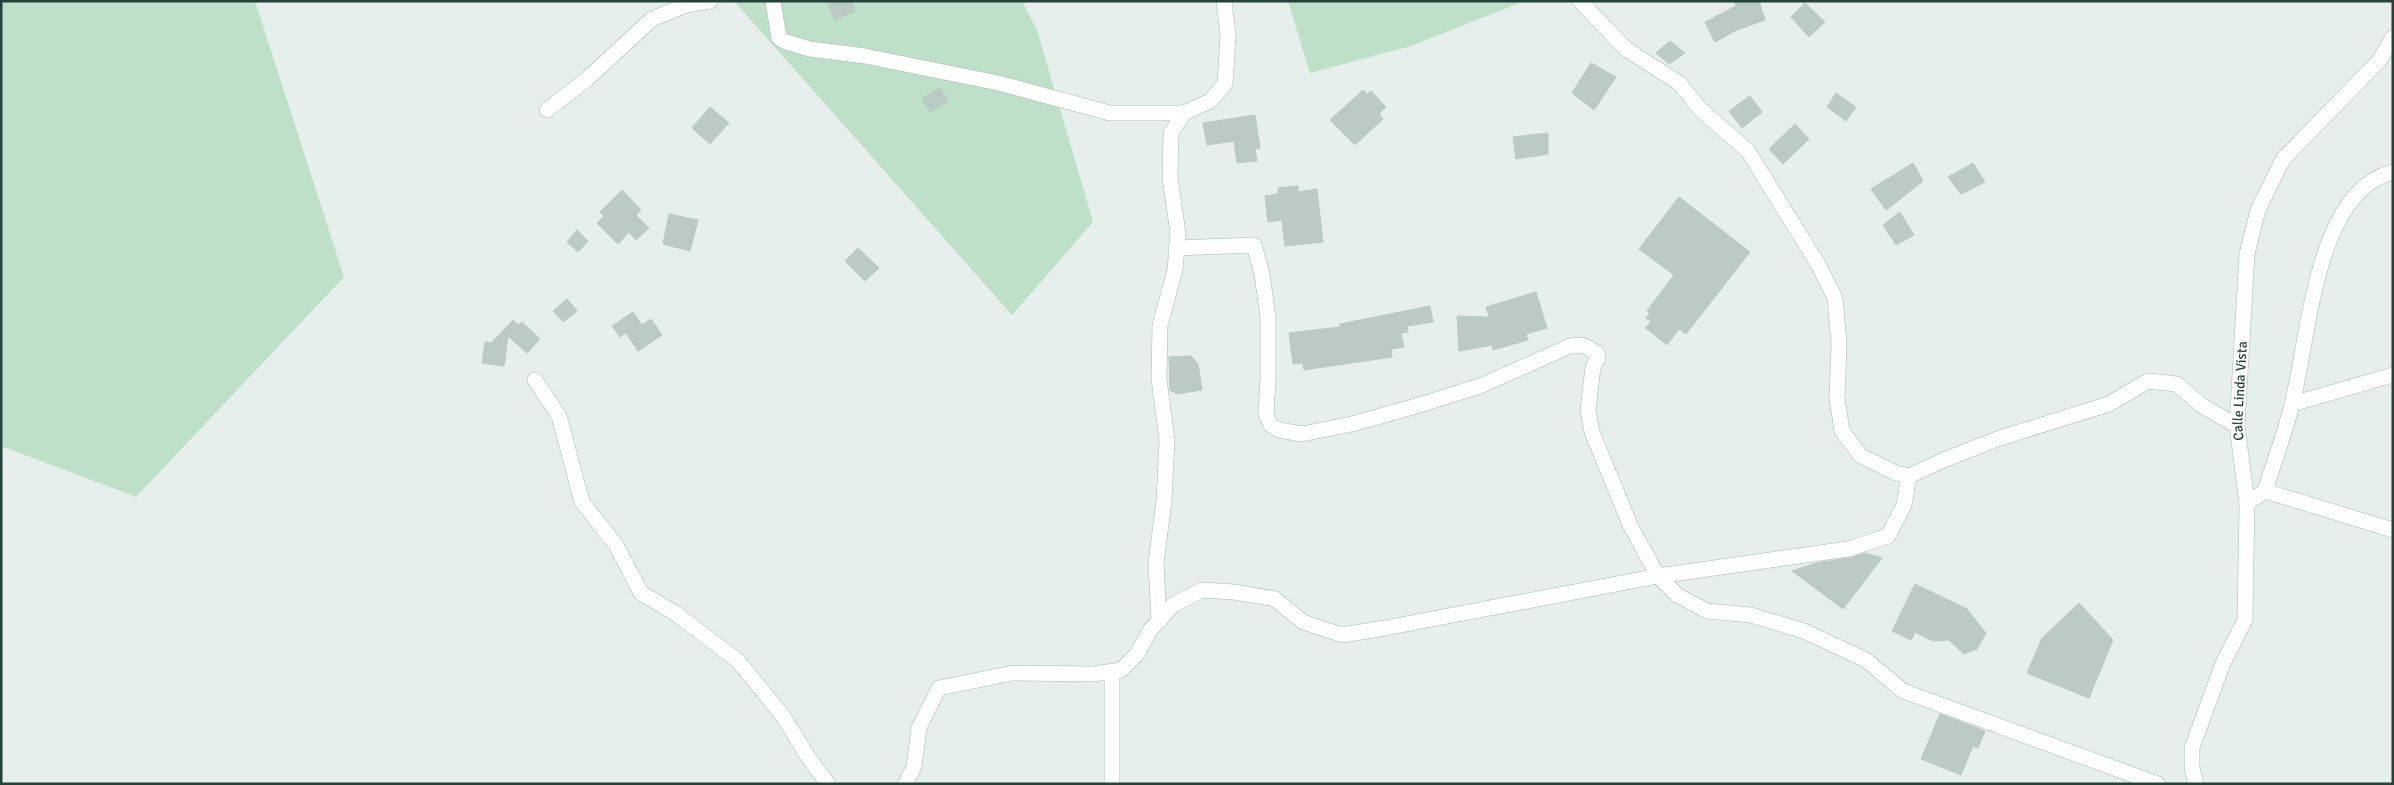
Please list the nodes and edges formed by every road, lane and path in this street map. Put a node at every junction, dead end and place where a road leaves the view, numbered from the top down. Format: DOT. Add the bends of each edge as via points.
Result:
graph roads {
  1 [pos="710,1"];
  2 [pos="773,1"];
  3 [pos="1224,1"];
  4 [pos="1580,1"];
  5 [pos="2393,37"];
  6 [pos="547,110"];
  7 [pos="1184,113"];
  8 [pos="2393,172"];
  9 [pos="1177,248"];
  10 [pos="2393,375"];
  11 [pos="535,380"];
  12 [pos="2292,404"];
  13 [pos="2237,426"];
  14 [pos="1909,476"];
  15 [pos="2265,491"];
  16 [pos="2246,503"];
  17 [pos="2393,530"];
  18 [pos="1658,576"];
  19 [pos="1159,621"];
  20 [pos="1112,672"];
  21 [pos="828,784"];
  22 [pos="905,784"];
  23 [pos="1112,784"];
  24 [pos="2158,784"];
  25 [pos="2196,784"];
  1 -- 6 [label="street" via="686,5 652,18"];
  2 -- 7 [label="street" via="780,38 810,50 865,56 998,83 1110,114"];
  3 -- 7 [label="street" via="1228,35 1225,84 1210,101"];
  4 -- 14 [label="street" via="1626,49 1679,83 1700,109 1748,151 1818,264 1835,298 1839,344 1836,398 1842,432 1861,456"];
  5 -- 13 [label="street, Calle Linda Vista" via="2379,61 2283,158 2258,210 2247,254"];
  7 -- 9 [label="street" via="1171,133 1170,178"];
  8 -- 12 [label="street" via="2378,175 2353,195 2330,236 2314,294"];
  9 -- 18 [label="street" via="1254,245 1268,318 1266,415 1271,425 1291,434 1352,424 1480,386 1570,346 1583,344 1597,353 1588,410 1592,432 1632,527"];
  9 -- 19 [label="street" via="1176,270 1160,325 1159,379 1167,440 1156,563"];
  10 -- 12 [label="street"];
  11 -- 21 [label="street" via="558,416 582,502 616,545 641,593 675,613 738,661 783,716"];
  12 -- 15 [label="street"];
  13 -- 14 [label="street" via="2201,405 2177,384 2148,381 2110,404 2000,438"];
  13 -- 16 [label="street, Calle Linda Vista"];
  14 -- 18 [label="street" via="1904,505 1888,536 1848,548"];
  15 -- 16 [label="street"];
  15 -- 17 [label="street"];
  16 -- 25 [label="street, Calle Linda Vista" via="2244,620 2223,663 2192,748"];
  18 -- 19 [label="street" via="1465,614 1342,634 1303,622 1275,599 1234,592 1202,590 1173,605"];
  18 -- 24 [label="street" via="1677,595 1707,612 1750,615 1804,631 1866,660 1903,691"];
  19 -- 20 [label="street" via="1137,654 1121,670"];
  20 -- 22 [label="street" via="1013,673 939,688 919,728 914,767"];
  20 -- 23 [label="street"];
}
